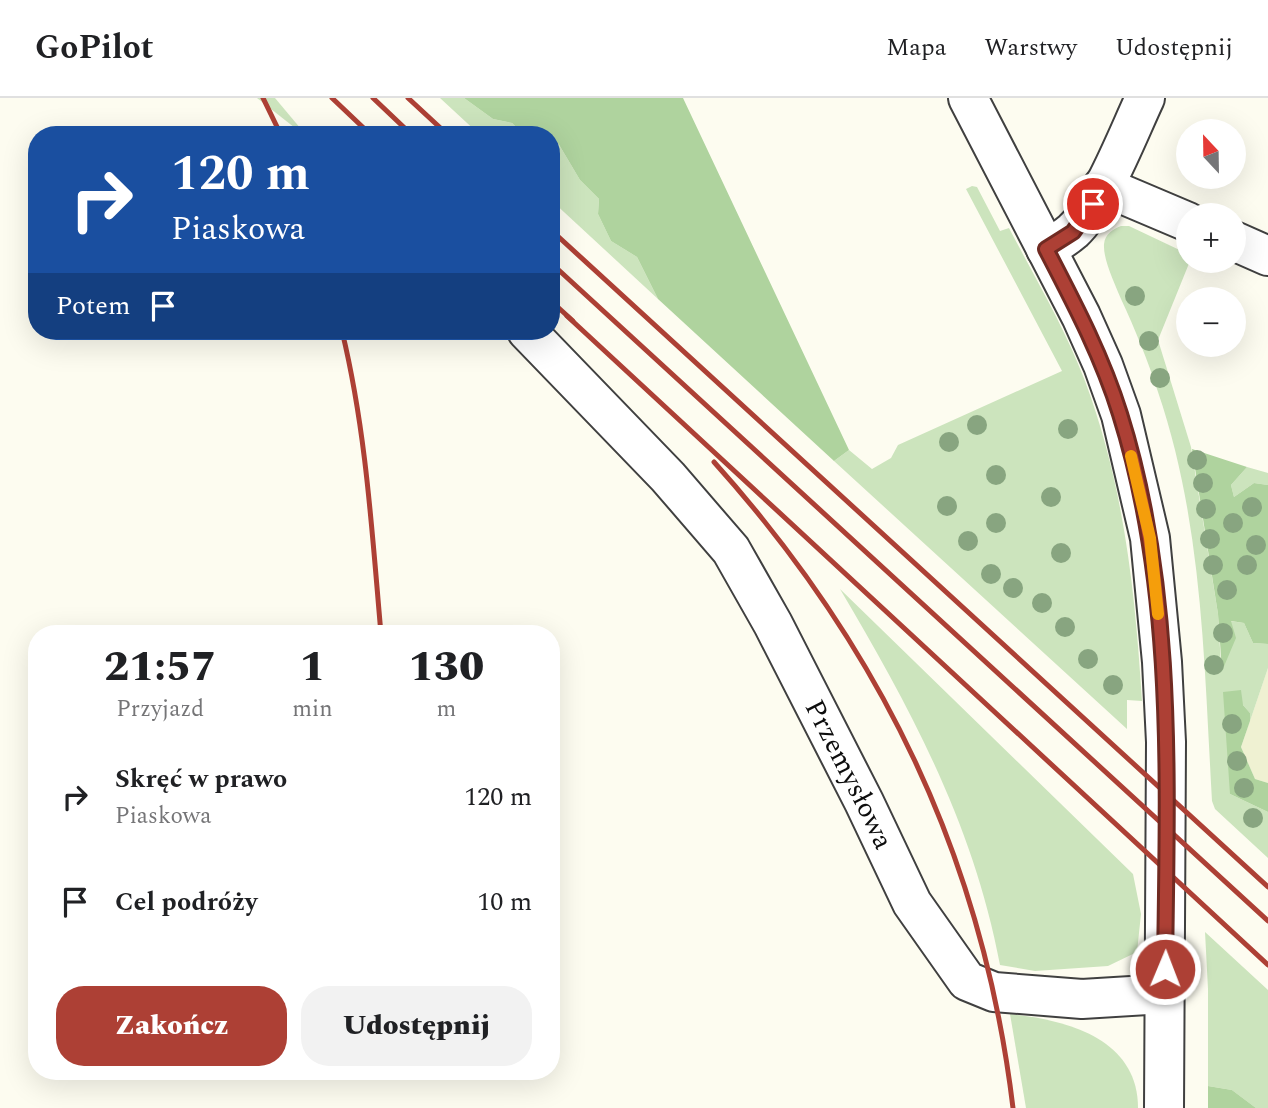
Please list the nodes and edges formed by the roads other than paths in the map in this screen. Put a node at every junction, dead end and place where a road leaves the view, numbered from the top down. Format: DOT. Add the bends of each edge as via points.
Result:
graph roads {
  1 [pos="968,98"];
  2 [pos="1145,98"];
  3 [pos="1104,186"];
  4 [pos="1176,217"];
  5 [pos="1246,246"];
  6 [pos="1046,249"];
  7 [pos="1268,256"];
  8 [pos="536,340"];
  9 [pos="1164,994"];
  10 [pos="1164,1108"];
  1 -- 6 [label="street"];
  2 -- 3 [label="street"];
  3 -- 4 [label="street"];
  3 -- 6 [label="street" via="1073,232"];
  5 -- 7 [label="street"];
  6 -- 9 [label="street" via="1103,365 1121,415 1150,538 1166,742"];
  8 -- 9 [label="street, Przemysłowa" via="676,484 731,550 780,636 912,903 967,981 994,992 1082,999"];
  9 -- 10 [label="street"];
}
